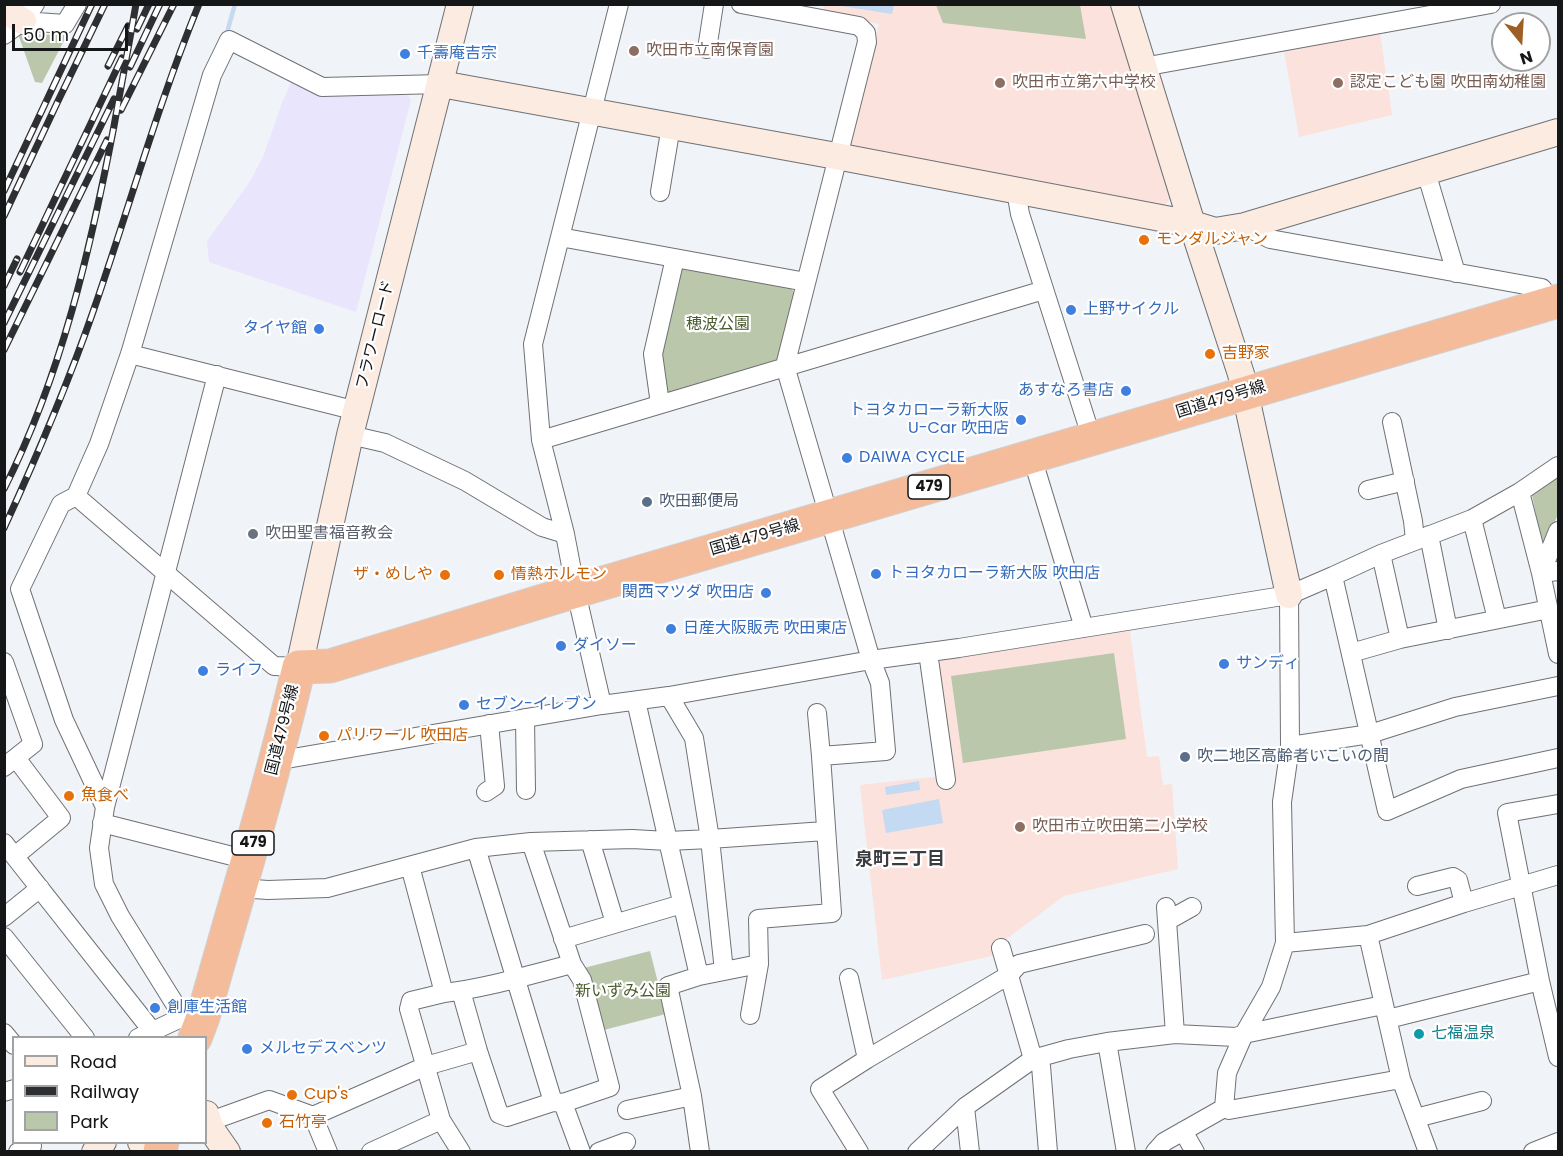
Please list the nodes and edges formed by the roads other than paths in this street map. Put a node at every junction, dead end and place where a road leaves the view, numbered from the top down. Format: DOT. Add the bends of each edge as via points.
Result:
graph roads {
  1 [pos="77,4"];
  2 [pos="460,4"];
  3 [pos="619,4"];
  4 [pos="714,4"];
  5 [pos="1124,4"];
  6 [pos="1491,4"];
  7 [pos="746,5"];
  8 [pos="817,11"];
  9 [pos="17,18"];
  10 [pos="707,50"];
  11 [pos="1143,67"];
  12 [pos="441,84"];
  13 [pos="592,111"];
  14 [pos="671,126"];
  15 [pos="1558,132"];
  16 [pos="839,156"];
  17 [pos="1426,172"];
  18 [pos="1016,191"];
  19 [pos="660,192"];
  20 [pos="1192,225"];
  21 [pos="1245,226"];
  22 [pos="560,237"];
  23 [pos="675,258"];
  24 [pos="1456,273"];
  25 [pos="807,282"];
  26 [pos="1044,290"];
  27 [pos="1555,302"];
  28 [pos="130,354"];
  29 [pos="785,366"];
  30 [pos="217,375"];
  31 [pos="1246,393"];
  32 [pos="660,404"];
  33 [pos="357,411"];
  34 [pos="1392,422"];
  35 [pos="351,435"];
  36 [pos="1092,439"];
  37 [pos="541,440"];
  38 [pos="1032,457"];
  39 [pos="1558,466"];
  40 [pos="1405,481"];
  41 [pos="1368,490"];
  42 [pos="1521,492"];
  43 [pos="76,496"];
  44 [pos="829,516"];
  45 [pos="1472,519"];
  46 [pos="1558,531"];
  47 [pos="566,534"];
  48 [pos="1422,538"];
  49 [pos="1381,554"];
  50 [pos="1550,572"];
  51 [pos="165,574"];
  52 [pos="1333,576"];
  53 [pos="576,591"];
  54 [pos="1289,595"];
  55 [pos="1549,609"];
  56 [pos="1497,619"];
  57 [pos="1083,628"];
  58 [pos="1448,630"];
  59 [pos="1400,639"];
  60 [pos="928,652"];
  61 [pos="1351,653"];
  62 [pos="1558,654"];
  63 [pos="871,660"];
  64 [pos="4,662"];
  65 [pos="299,667"];
  66 [pos="1558,686"];
  67 [pos="8,690"];
  68 [pos="669,696"];
  69 [pos="636,701"];
  70 [pos="603,705"];
  71 [pos="817,713"];
  72 [pos="525,718"];
  73 [pos="489,724"];
  74 [pos="1370,734"];
  75 [pos="1290,746"];
  76 [pos="821,756"];
  77 [pos="1558,758"];
  78 [pos="275,761"];
  79 [pos="10,762"];
  80 [pos="946,780"];
  81 [pos="526,790"];
  82 [pos="486,792"];
  83 [pos="1558,804"];
  84 [pos="104,815"];
  85 [pos="825,831"];
  86 [pos="710,839"];
  87 [pos="590,840"];
  88 [pos="668,841"];
  89 [pos="531,842"];
  90 [pos="476,848"];
  91 [pos="10,850"];
  92 [pos="410,866"];
  93 [pos="244,874"];
  94 [pos="1558,875"];
  95 [pos="1521,885"];
  96 [pos="1417,886"];
  97 [pos="40,888"];
  98 [pos="1464,903"];
  99 [pos="682,904"];
  100 [pos="1191,907"];
  101 [pos="4,917"];
  102 [pos="615,923"];
  103 [pos="1145,934"];
  104 [pos="1368,935"];
  105 [pos="4,937"];
  106 [pos="563,939"];
  107 [pos="1285,943"];
  108 [pos="1001,948"];
  109 [pos="572,964"];
  110 [pos="759,964"];
  111 [pos="724,971"];
  112 [pos="1009,975"];
  113 [pos="699,976"];
  114 [pos="849,978"];
  115 [pos="515,979"];
  116 [pos="1540,981"];
  117 [pos="452,992"];
  118 [pos="1385,1012"];
  119 [pos="750,1015"];
  120 [pos="196,1027"];
  121 [pos="1175,1034"];
  122 [pos="1244,1034"];
  123 [pos="145,1035"];
  124 [pos="83,1036"];
  125 [pos="1107,1042"];
  126 [pos="478,1050"];
  127 [pos="1558,1057"];
  128 [pos="867,1059"];
  129 [pos="1033,1059"];
  130 [pos="426,1066"];
  131 [pos="1401,1079"];
  132 [pos="692,1096"];
  133 [pos="1482,1101"];
  134 [pos="558,1102"];
  135 [pos="966,1107"];
  136 [pos="1224,1108"];
  137 [pos="627,1110"];
  138 [pos="313,1116"];
  139 [pos="1416,1118"];
  140 [pos="441,1120"];
  141 [pos="207,1124"];
  142 [pos="1183,1131"];
  143 [pos="207,1134"];
  144 [pos="626,1142"];
  145 [pos="1558,1142"];
  146 [pos="31,1144"];
  147 [pos="1422,1149"];
  148 [pos="695,1150"];
  149 [pos="18,1152"];
  150 [pos="227,1152"];
  151 [pos="328,1152"];
  152 [pos="371,1152"];
  153 [pos="461,1152"];
  154 [pos="581,1152"];
  155 [pos="598,1152"];
  156 [pos="860,1152"];
  157 [pos="917,1152"];
  158 [pos="970,1152"];
  159 [pos="1048,1152"];
  160 [pos="1126,1152"];
  161 [pos="1155,1152"];
  162 [pos="1195,1152"];
  163 [pos="1533,1152"];
  1 -- 9 [label="street" via="66,24"];
  2 -- 12 [label="street, フラワーロード"];
  3 -- 13 [label="street"];
  4 -- 10 [label="street"];
  5 -- 11 [label="street"];
  6 -- 11 [label="street"];
  7 -- 8 [label="street"];
  8 -- 16 [label="street" via="859,26 866,33"];
  11 -- 20 [label="street"];
  12 -- 13 [label="street"];
  12 -- 28 [label="street" via="322,87 229,40 212,75"];
  12 -- 33 [label="street, フラワーロード"];
  13 -- 14 [label="street"];
  13 -- 22 [label="street"];
  14 -- 16 [label="street"];
  14 -- 19 [label="street"];
  15 -- 17 [label="street"];
  16 -- 18 [label="street"];
  16 -- 25 [label="street"];
  17 -- 21 [label="street"];
  17 -- 24 [label="street"];
  18 -- 20 [label="street"];
  18 -- 26 [label="street"];
  20 -- 21 [label="street" via="1215,231"];
  20 -- 31 [label="street"];
  21 -- 24 [label="street" via="1270,239"];
  22 -- 23 [label="street"];
  22 -- 37 [label="street" via="533,344"];
  23 -- 25 [label="street"];
  23 -- 32 [label="street" via="653,354"];
  24 -- 27 [label="street" via="1542,288"];
  25 -- 29 [label="street"];
  26 -- 29 [label="street"];
  26 -- 36 [label="street"];
  27 -- 31 [label="highway, 国道479号線 / 479"];
  28 -- 30 [label="street"];
  28 -- 43 [label="street" via="99,444"];
  29 -- 32 [label="street"];
  29 -- 44 [label="street"];
  30 -- 33 [label="street"];
  30 -- 51 [label="street"];
  31 -- 36 [label="highway, 国道479号線 / 479"];
  31 -- 54 [label="street"];
  32 -- 37 [label="street"];
  33 -- 35 [label="street, フラワーロード"];
  34 -- 40 [label="street"];
  35 -- 47 [label="street" via="385,443 465,481 542,527"];
  35 -- 65 [label="street, フラワーロード"];
  36 -- 38 [label="highway, 国道479号線 / 479"];
  37 -- 47 [label="street"];
  38 -- 44 [label="highway, 国道479号線 / 479"];
  38 -- 57 [label="street"];
  39 -- 42 [label="street"];
  40 -- 41 [label="street"];
  40 -- 48 [label="street" via="1413,521"];
  42 -- 45 [label="street"];
  42 -- 50 [label="street"];
  43 -- 51 [label="street"];
  43 -- 84 [label="street" via="61,504 20,589 64,720"];
  44 -- 53 [label="highway, 国道479号線 / 479"];
  44 -- 63 [label="street"];
  45 -- 48 [label="street"];
  45 -- 56 [label="street"];
  46 -- 50 [label="street"];
  47 -- 53 [label="street"];
  48 -- 49 [label="street"];
  48 -- 58 [label="street"];
  49 -- 52 [label="street"];
  49 -- 59 [label="street"];
  50 -- 55 [label="street"];
  51 -- 65 [label="street" via="274,666"];
  51 -- 84 [label="street"];
  52 -- 54 [label="street"];
  52 -- 61 [label="street"];
  53 -- 65 [label="highway, 国道479号線 / 479" via="330,666"];
  53 -- 70 [label="street"];
  54 -- 57 [label="street"];
  54 -- 75 [label="street"];
  55 -- 56 [label="street"];
  55 -- 62 [label="street"];
  56 -- 58 [label="street"];
  57 -- 60 [label="street"];
  58 -- 59 [label="street"];
  59 -- 61 [label="street"];
  60 -- 63 [label="street"];
  60 -- 80 [label="street"];
  61 -- 74 [label="street"];
  63 -- 68 [label="street"];
  63 -- 76 [label="street" via="880,683 886,751"];
  64 -- 67 [label="street"];
  65 -- 78 [label="highway, 国道479号線 / 479"];
  66 -- 74 [label="street" via="1455,707"];
  67 -- 79 [label="street" via="33,744"];
  68 -- 69 [label="street"];
  68 -- 86 [label="street" via="694,738"];
  69 -- 70 [label="street"];
  69 -- 88 [label="street"];
  70 -- 72 [label="street"];
  71 -- 76 [label="street"];
  72 -- 73 [label="street"];
  72 -- 81 [label="street"];
  73 -- 78 [label="street"];
  73 -- 82 [label="street" via="495,786"];
  74 -- 75 [label="street"];
  74 -- 77 [label="street" via="1387,811 1461,779"];
  75 -- 107 [label="street" via="1282,802"];
  76 -- 85 [label="street"];
  78 -- 93 [label="highway, 国道479号線 / 479"];
  79 -- 91 [label="street" via="61,818"];
  83 -- 95 [label="street" via="1507,813"];
  84 -- 93 [label="street"];
  84 -- 120 [label="street" via="99,848 104,884 120,916"];
  85 -- 86 [label="street"];
  85 -- 110 [label="street" via="832,913 758,919"];
  86 -- 88 [label="street"];
  86 -- 111 [label="street"];
  87 -- 88 [label="street"];
  87 -- 89 [label="street"];
  87 -- 102 [label="street"];
  88 -- 99 [label="street"];
  89 -- 90 [label="street"];
  89 -- 106 [label="street"];
  90 -- 92 [label="street"];
  90 -- 115 [label="street"];
  91 -- 97 [label="street"];
  92 -- 93 [label="street" via="327,888 268,890"];
  92 -- 117 [label="street"];
  93 -- 120 [label="highway, 国道479号線 / 479"];
  94 -- 95 [label="street"];
  95 -- 98 [label="street"];
  95 -- 116 [label="street"];
  96 -- 98 [label="street" via="1453,877 1458,880"];
  97 -- 101 [label="street"];
  97 -- 123 [label="street"];
  98 -- 104 [label="street"];
  99 -- 102 [label="street"];
  99 -- 113 [label="street"];
  100 -- 121 [label="street" via="1167,914"];
  102 -- 106 [label="street"];
  103 -- 112 [label="street" via="1018,964"];
  104 -- 107 [label="street"];
  104 -- 118 [label="street"];
  105 -- 124 [label="street"];
  106 -- 109 [label="street"];
  107 -- 122 [label="street" via="1271,987"];
  108 -- 112 [label="street"];
  109 -- 115 [label="street"];
  109 -- 134 [label="street" via="582,980 610,1087"];
  110 -- 111 [label="street"];
  110 -- 119 [label="street"];
  111 -- 113 [label="street"];
  112 -- 128 [label="street"];
  112 -- 129 [label="street"];
  113 -- 132 [label="street" via="668,986"];
  114 -- 128 [label="street"];
  115 -- 117 [label="street"];
  115 -- 134 [label="street"];
  116 -- 118 [label="street"];
  116 -- 127 [label="street"];
  117 -- 126 [label="street"];
  117 -- 130 [label="street" via="411,1001 409,1009"];
  118 -- 122 [label="street"];
  118 -- 131 [label="street"];
  120 -- 123 [label="street"];
  121 -- 122 [label="street"];
  121 -- 125 [label="street"];
  122 -- 136 [label="street" via="1227,1073"];
  125 -- 129 [label="street"];
  125 -- 160 [label="street"];
  126 -- 130 [label="street"];
  126 -- 134 [label="street" via="499,1114 507,1117"];
  128 -- 156 [label="street" via="820,1089"];
  129 -- 135 [label="street"];
  129 -- 159 [label="street" via="1041,1066"];
  130 -- 138 [label="street"];
  130 -- 140 [label="street"];
  131 -- 136 [label="street"];
  131 -- 139 [label="street"];
  132 -- 137 [label="street"];
  132 -- 148 [label="street"];
  133 -- 139 [label="street"];
  134 -- 154 [label="street"];
  135 -- 157 [label="street"];
  135 -- 158 [label="street"];
  136 -- 142 [label="street"];
  138 -- 141 [label="street" via="269,1100"];
  138 -- 151 [label="street"];
  139 -- 147 [label="street"];
  140 -- 152 [label="street"];
  140 -- 153 [label="street"];
  142 -- 161 [label="street"];
  142 -- 162 [label="street"];
  143 -- 150 [label="street"];
  144 -- 155 [label="street"];
  145 -- 163 [label="street"];
  146 -- 149 [label="street"];
}
